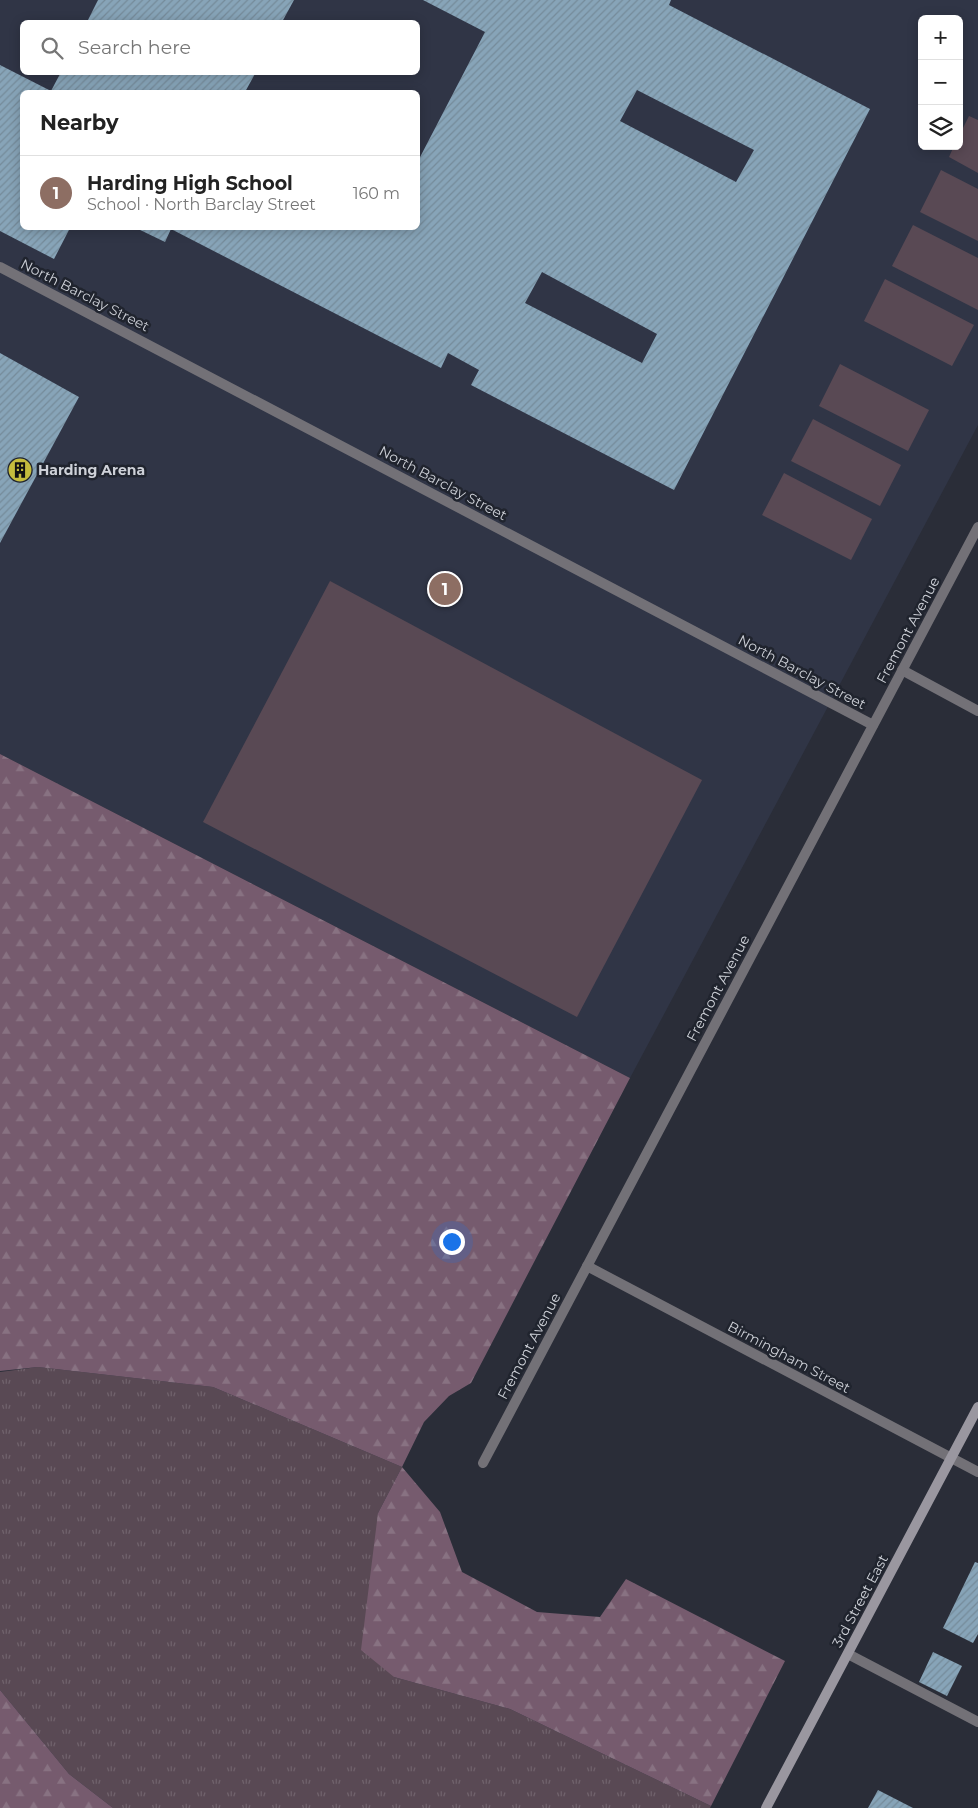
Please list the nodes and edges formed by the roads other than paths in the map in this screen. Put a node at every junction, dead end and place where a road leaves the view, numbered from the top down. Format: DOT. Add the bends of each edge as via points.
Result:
graph roads {
  1 [pos="0,267"];
  2 [pos="978,527"];
  3 [pos="902,670"];
  4 [pos="978,710"];
  5 [pos="873,725"];
  6 [pos="588,1266"];
  7 [pos="978,1407"];
  8 [pos="951,1458"];
  9 [pos="483,1463"];
  10 [pos="978,1472"];
  11 [pos="848,1654"];
  12 [pos="978,1722"];
  13 [pos="766,1808"];
  1 -- 5 [label="street, North Barclay Street"];
  2 -- 3 [label="street, Fremont Avenue"];
  3 -- 4 [label="street"];
  3 -- 5 [label="street, Fremont Avenue"];
  5 -- 6 [label="street, Fremont Avenue"];
  6 -- 8 [label="street, Birmingham Street"];
  6 -- 9 [label="street, Fremont Avenue"];
  7 -- 8 [label="street, 3rd Street East"];
  8 -- 10 [label="street, Birmingham Street"];
  8 -- 11 [label="street, 3rd Street East"];
  11 -- 12 [label="street"];
  11 -- 13 [label="street, 3rd Street East"];
}
